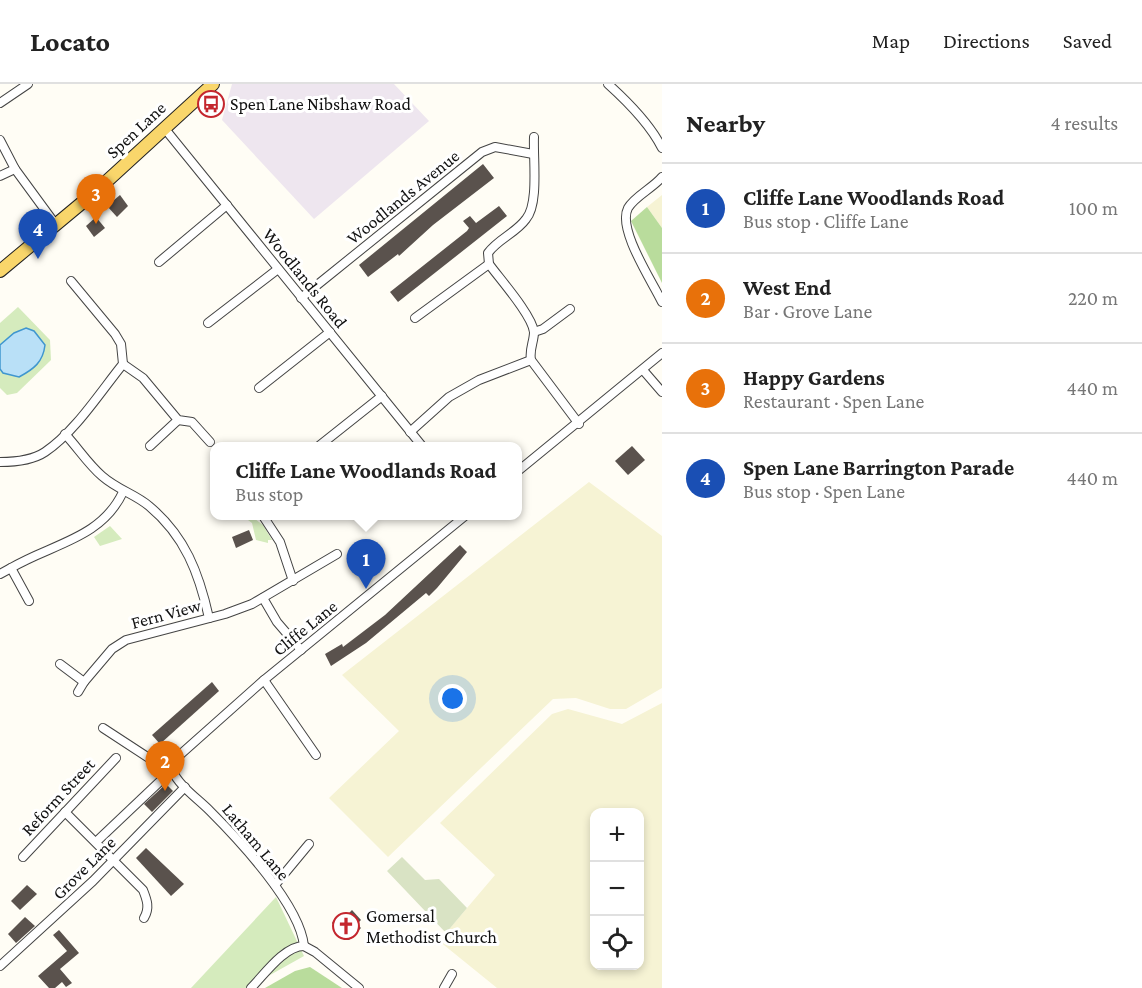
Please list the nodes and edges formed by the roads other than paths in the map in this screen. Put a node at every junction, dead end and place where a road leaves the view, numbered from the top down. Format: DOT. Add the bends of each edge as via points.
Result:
graph roads {
  1 [pos="27,84"];
  2 [pos="213,84"];
  3 [pos="608,84"];
  4 [pos="0,104"];
  5 [pos="165,129"];
  6 [pos="534,137"];
  7 [pos="0,140"];
  8 [pos="662,148"];
  9 [pos="533,154"];
  10 [pos="15,170"];
  11 [pos="0,176"];
  12 [pos="662,177"];
  13 [pos="227,205"];
  14 [pos="56,225"];
  15 [pos="159,261"];
  16 [pos="489,264"];
  17 [pos="278,269"];
  18 [pos="0,271"];
  19 [pos="71,281"];
  20 [pos="301,298"];
  21 [pos="662,302"];
  22 [pos="570,309"];
  23 [pos="415,318"];
  24 [pos="208,323"];
  25 [pos="330,332"];
  26 [pos="534,332"];
  27 [pos="662,353"];
  28 [pos="531,360"];
  29 [pos="123,364"];
  30 [pos="643,370"];
  31 [pos="259,388"];
  32 [pos="662,392"];
  33 [pos="382,396"];
  34 [pos="178,420"];
  35 [pos="579,423"];
  36 [pos="410,432"];
  37 [pos="65,434"];
  38 [pos="210,442"];
  39 [pos="325,442"];
  40 [pos="418,442"];
  41 [pos="150,446"];
  42 [pos="0,462"];
  43 [pos="522,468"];
  44 [pos="123,492"];
  45 [pos="266,520"];
  46 [pos="460,520"];
  47 [pos="336,554"];
  48 [pos="11,568"];
  49 [pos="0,574"];
  50 [pos="293,580"];
  51 [pos="264,598"];
  52 [pos="29,601"];
  53 [pos="209,618"];
  54 [pos="301,650"];
  55 [pos="60,664"];
  56 [pos="264,680"];
  57 [pos="84,682"];
  58 [pos="78,692"];
  59 [pos="103,728"];
  60 [pos="316,755"];
  61 [pos="116,758"];
  62 [pos="172,770"];
  63 [pos="185,787"];
  64 [pos="65,812"];
  65 [pos="96,842"];
  66 [pos="309,844"];
  67 [pos="23,857"];
  68 [pos="113,861"];
  69 [pos="275,885"];
  70 [pos="144,918"];
  71 [pos="304,946"];
  72 [pos="0,966"];
  73 [pos="452,974"];
  74 [pos="251,988"];
  75 [pos="358,988"];
  76 [pos="444,988"];
  1 -- 4 [label="street"];
  2 -- 5 [label="main road, Spen Lane"];
  3 -- 8 [label="street" via="625,99"];
  5 -- 13 [label="street, Woodlands Road"];
  5 -- 14 [label="main road, Spen Lane"];
  6 -- 9 [label="street"];
  7 -- 10 [label="street"];
  9 -- 16 [label="street" via="533,209 488,253"];
  9 -- 20 [label="street, Woodlands Avenue" via="495,147 482,152"];
  10 -- 11 [label="street"];
  10 -- 14 [label="street"];
  12 -- 21 [label="street" via="629,206 624,219 628,235"];
  13 -- 15 [label="street"];
  13 -- 17 [label="street, Woodlands Road"];
  14 -- 18 [label="main road, Spen Lane"];
  16 -- 23 [label="street"];
  16 -- 26 [label="street"];
  17 -- 20 [label="street, Woodlands Road"];
  17 -- 24 [label="street"];
  19 -- 29 [label="street" via="115,334 121,344"];
  20 -- 25 [label="street, Woodlands Road"];
  22 -- 26 [label="street"];
  25 -- 31 [label="street"];
  25 -- 33 [label="street, Woodlands Road"];
  26 -- 28 [label="street" via="529,350"];
  27 -- 30 [label="street"];
  28 -- 35 [label="street"];
  28 -- 36 [label="street" via="479,380 449,397"];
  29 -- 34 [label="street" via="143,378"];
  29 -- 37 [label="street"];
  30 -- 32 [label="street"];
  30 -- 35 [label="street"];
  33 -- 36 [label="street, Woodlands Road"];
  33 -- 39 [label="street"];
  34 -- 38 [label="street" via="192,422"];
  34 -- 41 [label="street"];
  35 -- 43 [label="street"];
  36 -- 40 [label="street, Woodlands Road"];
  37 -- 42 [label="street" via="45,452"];
  37 -- 44 [label="street" via="99,474"];
  44 -- 48 [label="street" via="94,529"];
  44 -- 53 [label="street" via="148,505 188,551"];
  45 -- 50 [label="street" via="280,542"];
  46 -- 54 [label="street, Cliffe Lane"];
  47 -- 50 [label="street, Fern View"];
  48 -- 49 [label="street"];
  48 -- 52 [label="street"];
  50 -- 51 [label="street, Fern View"];
  51 -- 53 [label="street, Fern View"];
  51 -- 54 [label="street" via="277,622"];
  53 -- 57 [label="street, Fern View" via="126,640 106,655"];
  54 -- 56 [label="street, Cliffe Lane"];
  55 -- 57 [label="street"];
  56 -- 60 [label="street"];
  56 -- 62 [label="street, Cliffe Lane" via="182,753"];
  57 -- 58 [label="street, Fern View"];
  59 -- 62 [label="street"];
  61 -- 64 [label="street, Reform Street"];
  62 -- 63 [label="street, Latham Lane"];
  62 -- 65 [label="street, Cliffe Lane"];
  63 -- 68 [label="street, Grove Lane"];
  63 -- 69 [label="street, Latham Lane" via="254,857"];
  64 -- 65 [label="street"];
  64 -- 67 [label="street, Reform Street"];
  65 -- 68 [label="street"];
  66 -- 69 [label="street"];
  68 -- 70 [label="street" via="142,890 148,912"];
  68 -- 72 [label="street, Grove Lane"];
  69 -- 71 [label="street, Latham Lane"];
  71 -- 74 [label="street" via="285,955"];
  71 -- 75 [label="street"];
  73 -- 76 [label="street"];
}
